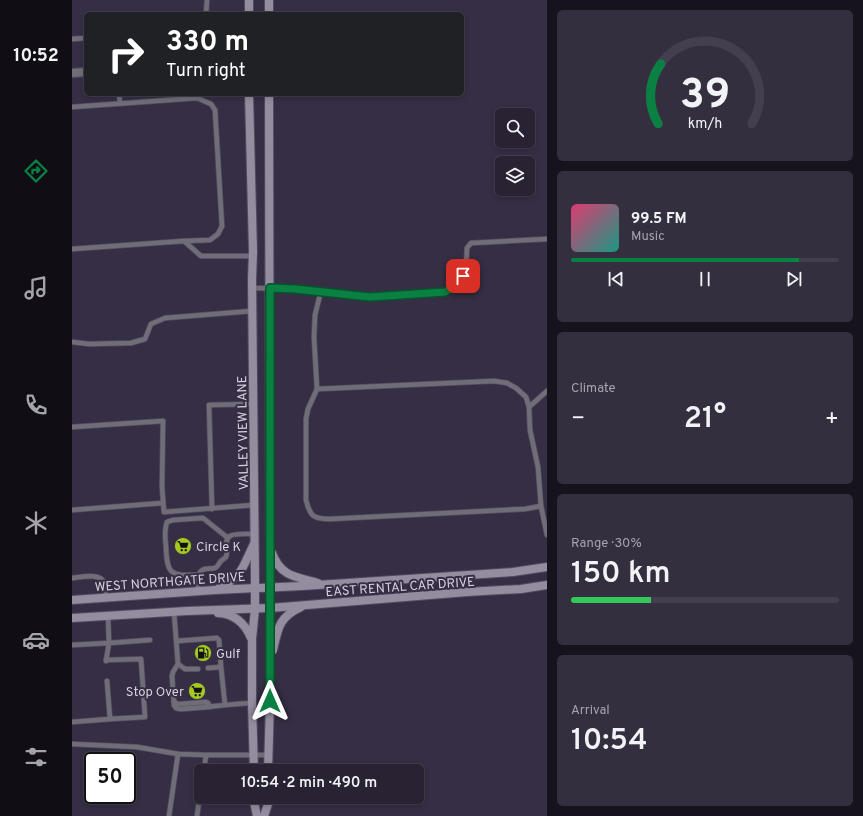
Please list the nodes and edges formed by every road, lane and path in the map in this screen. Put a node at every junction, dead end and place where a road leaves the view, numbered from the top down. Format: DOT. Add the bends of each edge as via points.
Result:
graph roads {
  1 [pos="207,0"];
  2 [pos="249,0"];
  3 [pos="269,0"];
  4 [pos="206,12"];
  5 [pos="249,12"];
  6 [pos="269,12"];
  7 [pos="84,38"];
  8 [pos="72,39"];
  9 [pos="84,72"];
  10 [pos="72,73"];
  11 [pos="119,96"];
  12 [pos="249,96"];
  13 [pos="269,96"];
  14 [pos="120,103"];
  15 [pos="72,107"];
  16 [pos="547,239"];
  17 [pos="184,241"];
  18 [pos="72,249"];
  19 [pos="252,256"];
  20 [pos="252,288"];
  21 [pos="270,288"];
  22 [pos="321,291"];
  23 [pos="252,311"];
  24 [pos="72,342"];
  25 [pos="317,389"];
  26 [pos="547,392"];
  27 [pos="253,404"];
  28 [pos="529,407"];
  29 [pos="72,427"];
  30 [pos="163,503"];
  31 [pos="254,506"];
  32 [pos="541,506"];
  33 [pos="212,509"];
  34 [pos="72,510"];
  35 [pos="255,534"];
  36 [pos="547,534"];
  37 [pos="228,538"];
  38 [pos="255,543"];
  39 [pos="270,550"];
  40 [pos="547,567"];
  41 [pos="199,575"];
  42 [pos="72,578"];
  43 [pos="324,584"];
  44 [pos="547,585"];
  45 [pos="270,587"];
  46 [pos="255,588"];
  47 [pos="215,590"];
  48 [pos="198,591"];
  49 [pos="106,598"];
  50 [pos="72,600"];
  51 [pos="305,605"];
  52 [pos="270,608"];
  53 [pos="255,609"];
  54 [pos="187,611"];
  55 [pos="174,612"];
  56 [pos="108,616"];
  57 [pos="72,618"];
  58 [pos="252,639"];
  59 [pos="150,640"];
  60 [pos="176,641"];
  61 [pos="109,643"];
  62 [pos="72,646"];
  63 [pos="270,662"];
  64 [pos="178,664"];
  65 [pos="210,666"];
  66 [pos="195,667"];
  67 [pos="221,667"];
  68 [pos="107,681"];
  69 [pos="252,703"];
  70 [pos="225,704"];
  71 [pos="110,719"];
  72 [pos="72,722"];
  73 [pos="72,744"];
  74 [pos="178,754"];
  75 [pos="206,755"];
  76 [pos="254,755"];
  77 [pos="269,755"];
  78 [pos="205,764"];
  79 [pos="254,764"];
  80 [pos="268,764"];
  81 [pos="199,804"];
  82 [pos="254,804"];
  83 [pos="268,804"];
  84 [pos="169,816"];
  85 [pos="197,816"];
  86 [pos="256,816"];
  87 [pos="264,816"];
  1 -- 4 [label="lane"];
  2 -- 5 [label="main road"];
  3 -- 6 [label="main road"];
  7 -- 8 [label="lane"];
  9 -- 10 [label="street"];
  11 -- 14 [label="lane"];
  12 -- 19 [label="main road, VALLEY VIEW LANE"];
  13 -- 21 [label="main road, VALLEY VIEW LANE"];
  14 -- 15 [label="lane"];
  14 -- 17 [label="lane" via="197,98 211,104 215,110 222,226 218,234 210,240"];
  16 -- 22 [label="lane" via="471,243 467,248 466,268 459,284 445,292 370,297"];
  17 -- 18 [label="lane"];
  17 -- 19 [label="lane" via="201,256"];
  19 -- 20 [label="main road, VALLEY VIEW LANE"];
  20 -- 21 [label="lane"];
  20 -- 23 [label="main road, VALLEY VIEW LANE"];
  21 -- 22 [label="lane"];
  21 -- 39 [label="main road, VALLEY VIEW LANE"];
  22 -- 25 [label="lane" via="315,315 314,337"];
  23 -- 24 [label="lane" via="165,318 151,324 145,339 131,343"];
  23 -- 27 [label="main road, VALLEY VIEW LANE"];
  25 -- 28 [label="lane" via="494,381 507,383 516,388 526,397"];
  25 -- 32 [label="lane" via="308,409 306,427 306,500 309,511 316,517 330,519 525,509"];
  26 -- 28 [label="lane"];
  27 -- 31 [label="main road, VALLEY VIEW LANE"];
  27 -- 33 [label="lane" via="209,405"];
  28 -- 32 [label="lane"];
  29 -- 30 [label="lane" via="163,421"];
  30 -- 33 [label="lane" via="164,512"];
  30 -- 34 [label="lane"];
  31 -- 33 [label="lane"];
  31 -- 35 [label="main road, VALLEY VIEW LANE"];
  32 -- 36 [label="lane"];
  35 -- 37 [label="lane" via="231,535"];
  35 -- 38 [label="main road, VALLEY VIEW LANE"];
  37 -- 41 [label="lane" via="225,558 214,568 202,570"];
  37 -- 41 [label="lane" via="203,518 167,522 165,528 168,567 179,575"];
  38 -- 46 [label="main road, VALLEY VIEW LANE"];
  38 -- 47 [label="main road" via="237,576"];
  39 -- 43 [label="main road" via="278,566 287,574"];
  39 -- 45 [label="main road, VALLEY VIEW LANE"];
  40 -- 43 [label="main road, EAST RENTAL CAR DRIVE" via="513,572"];
  41 -- 48 [label="lane"];
  42 -- 49 [label="lane" via="95,576 101,579 105,583"];
  43 -- 45 [label="main road, EAST RENTAL CAR DRIVE"];
  44 -- 51 [label="main road, EAST RENTAL CAR DRIVE"];
  45 -- 46 [label="main road, WEST NORTHGATE DRIVE"];
  45 -- 52 [label="main road, VALLEY VIEW LANE"];
  46 -- 47 [label="main road, WEST NORTHGATE DRIVE"];
  46 -- 53 [label="main road, VALLEY VIEW LANE"];
  47 -- 48 [label="main road, WEST NORTHGATE DRIVE"];
  48 -- 49 [label="main road, WEST NORTHGATE DRIVE"];
  49 -- 50 [label="main road, WEST NORTHGATE DRIVE"];
  51 -- 52 [label="main road, EAST RENTAL CAR DRIVE"];
  51 -- 63 [label="main road" via="286,616 282,622"];
  52 -- 53 [label="main road, EAST RENTAL CAR DRIVE"];
  52 -- 63 [label="main road, VALLEY VIEW LANE"];
  53 -- 54 [label="main road"];
  53 -- 58 [label="main road, VALLEY VIEW LANE"];
  54 -- 55 [label="main road"];
  54 -- 58 [label="main road" via="224,614 234,618 241,622"];
  55 -- 56 [label="main road"];
  55 -- 60 [label="lane"];
  56 -- 57 [label="main road"];
  56 -- 61 [label="lane"];
  58 -- 69 [label="main road, VALLEY VIEW LANE"];
  59 -- 61 [label="lane"];
  60 -- 64 [label="lane"];
  60 -- 67 [label="lane" via="209,641 217,638 220,640"];
  61 -- 62 [label="lane"];
  61 -- 71 [label="lane" via="106,661 141,659 145,717"];
  63 -- 77 [label="main road, VALLEY VIEW LANE"];
  64 -- 66 [label="lane" via="185,669"];
  64 -- 70 [label="lane" via="172,676 176,708"];
  65 -- 67 [label="lane"];
  67 -- 70 [label="lane"];
  68 -- 71 [label="lane"];
  69 -- 70 [label="lane"];
  69 -- 76 [label="main road, VALLEY VIEW LANE"];
  71 -- 72 [label="lane"];
  73 -- 74 [label="lane" via="137,747"];
  74 -- 75 [label="lane"];
  74 -- 84 [label="lane"];
  75 -- 76 [label="lane"];
  75 -- 78 [label="lane"];
  76 -- 77 [label="lane"];
  76 -- 79 [label="main road, VALLEY VIEW LANE"];
  77 -- 80 [label="main road, VALLEY VIEW LANE"];
  81 -- 85 [label="lane"];
  82 -- 86 [label="main road"];
  83 -- 87 [label="main road"];
}
